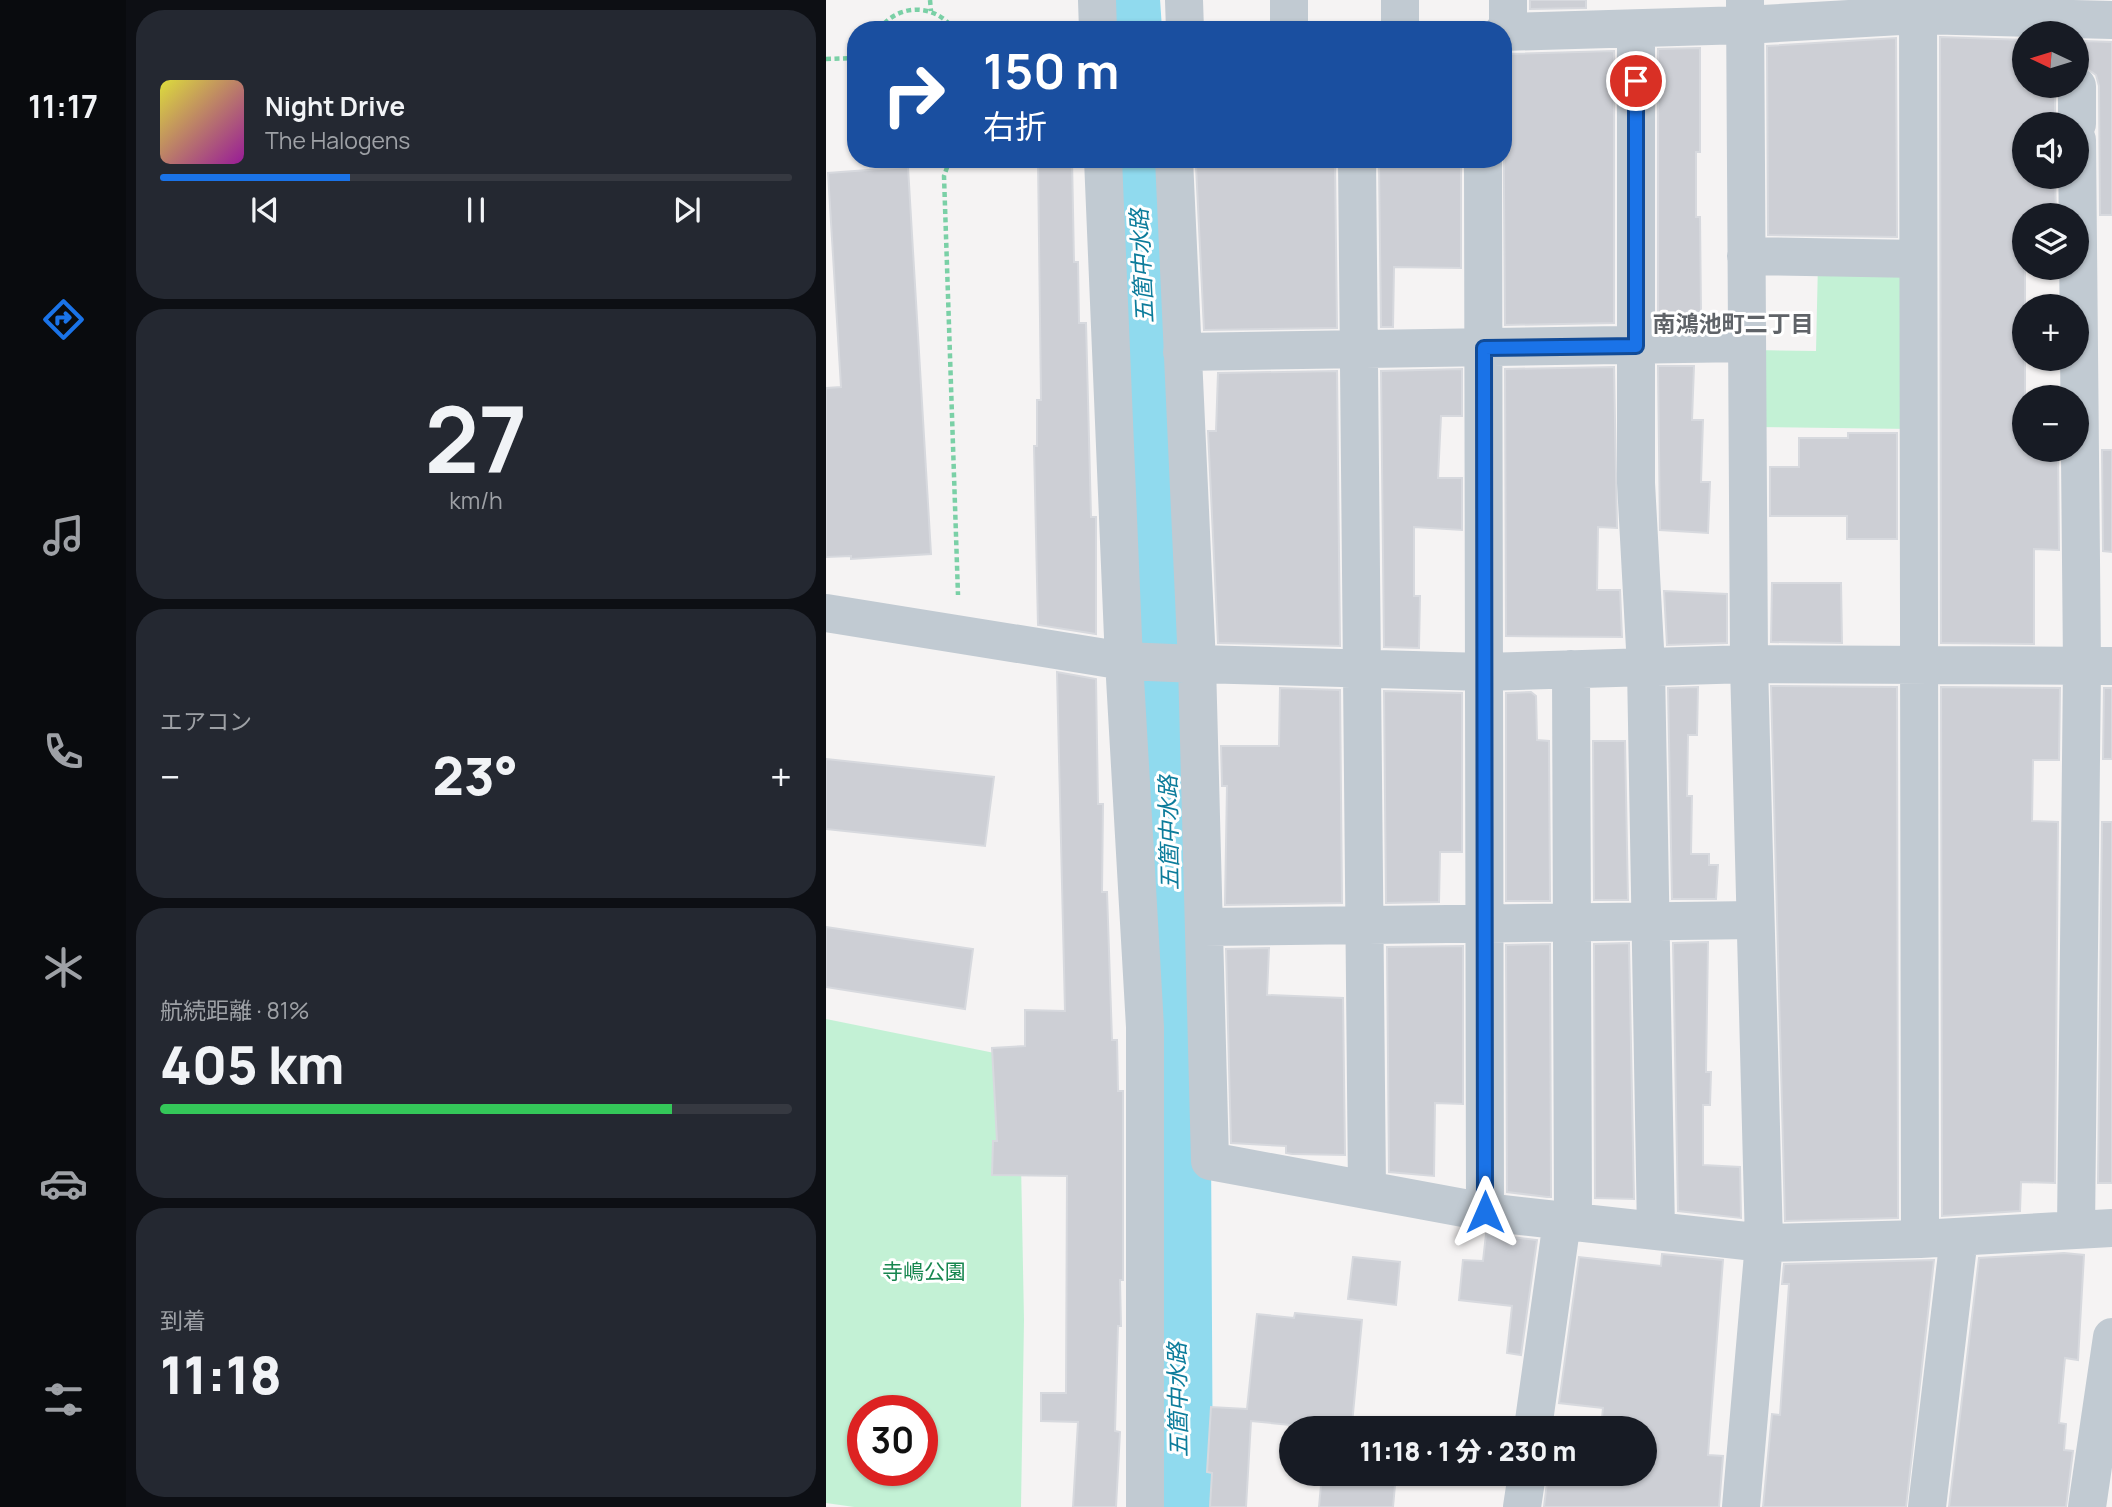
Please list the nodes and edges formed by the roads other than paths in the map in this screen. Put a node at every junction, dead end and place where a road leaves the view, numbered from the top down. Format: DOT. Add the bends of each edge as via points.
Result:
graph roads {
  1 [pos="1097,0"];
  2 [pos="1184,0"];
  3 [pos="1289,0"];
  4 [pos="1400,0"];
  5 [pos="1918,8"];
  6 [pos="1745,13"];
  7 [pos="2085,18"];
  8 [pos="1621,19"];
  9 [pos="1098,21"];
  10 [pos="1185,21"];
  11 [pos="1289,21"];
  12 [pos="1400,21"];
  13 [pos="1512,22"];
  14 [pos="1104,168"];
  15 [pos="1174,168"];
  16 [pos="1357,168"];
  17 [pos="1483,168"];
  18 [pos="2079,189"];
  19 [pos="1746,256"];
  20 [pos="1918,259"];
  21 [pos="1747,343"];
  22 [pos="1636,346"];
  23 [pos="1359,347"];
  24 [pos="1484,348"];
  25 [pos="1182,352"];
  26 [pos="826,613"];
  27 [pos="1131,661"];
  28 [pos="1197,664"];
  29 [pos="1749,664"];
  30 [pos="2097,666"];
  31 [pos="1646,667"];
  32 [pos="1919,667"];
  33 [pos="1364,669"];
  34 [pos="1571,669"];
  35 [pos="1484,672"];
  36 [pos="1755,920"];
  37 [pos="1651,921"];
  38 [pos="1572,922"];
  39 [pos="1485,923"];
  40 [pos="1366,926"];
  41 [pos="1204,927"];
  42 [pos="1367,1190"];
  43 [pos="1485,1212"];
  44 [pos="1567,1221"];
  45 [pos="2094,1229"];
  46 [pos="1656,1231"];
  47 [pos="1959,1237"];
  48 [pos="1920,1239"];
  49 [pos="1763,1243"];
  50 [pos="2112,1338"];
  51 [pos="1535,1416"];
  52 [pos="1525,1486"];
  53 [pos="1145,1507"];
  54 [pos="1522,1507"];
  55 [pos="1741,1507"];
  56 [pos="1927,1507"];
  57 [pos="2087,1507"];
  1 -- 9 [label="street"];
  2 -- 10 [label="street"];
  3 -- 11 [label="street"];
  4 -- 12 [label="street"];
  5 -- 6 [label="street"];
  5 -- 7 [label="street"];
  5 -- 20 [label="street"];
  6 -- 8 [label="street"];
  6 -- 19 [label="street"];
  8 -- 13 [label="street"];
  8 -- 22 [label="street"];
  14 -- 27 [label="street"];
  15 -- 25 [label="street"];
  16 -- 23 [label="street"];
  17 -- 24 [label="street"];
  18 -- 30 [label="street"];
  19 -- 20 [label="street"];
  19 -- 21 [label="street"];
  20 -- 32 [label="street"];
  21 -- 22 [label="street"];
  21 -- 29 [label="street"];
  22 -- 24 [label="street"];
  22 -- 31 [label="street" via="1636,483"];
  23 -- 24 [label="street"];
  23 -- 25 [label="street"];
  23 -- 33 [label="street"];
  24 -- 35 [label="street"];
  25 -- 28 [label="street"];
  26 -- 27 [label="street"];
  27 -- 28 [label="street"];
  27 -- 53 [label="street" via="1145,1027"];
  28 -- 33 [label="street"];
  28 -- 41 [label="street"];
  29 -- 31 [label="street"];
  29 -- 32 [label="street"];
  29 -- 36 [label="street"];
  30 -- 32 [label="street"];
  30 -- 45 [label="street"];
  31 -- 34 [label="street"];
  31 -- 37 [label="street"];
  32 -- 48 [label="street"];
  33 -- 35 [label="street"];
  33 -- 40 [label="street"];
  34 -- 35 [label="street"];
  34 -- 38 [label="street"];
  35 -- 39 [label="street"];
  36 -- 37 [label="street"];
  36 -- 49 [label="street"];
  37 -- 38 [label="street"];
  37 -- 46 [label="street"];
  38 -- 39 [label="street"];
  38 -- 44 [label="street"];
  39 -- 40 [label="street"];
  39 -- 43 [label="street"];
  40 -- 41 [label="street"];
  40 -- 42 [label="street"];
  41 -- 42 [label="street" via="1210,1161"];
  42 -- 43 [label="street"];
  43 -- 44 [label="street"];
  44 -- 46 [label="street"];
  44 -- 51 [label="street"];
  45 -- 47 [label="street"];
  46 -- 49 [label="street"];
  47 -- 48 [label="street"];
  47 -- 56 [label="street"];
  48 -- 49 [label="street"];
  49 -- 55 [label="street"];
  50 -- 57 [label="street"];
  52 -- 54 [label="street"];
}
